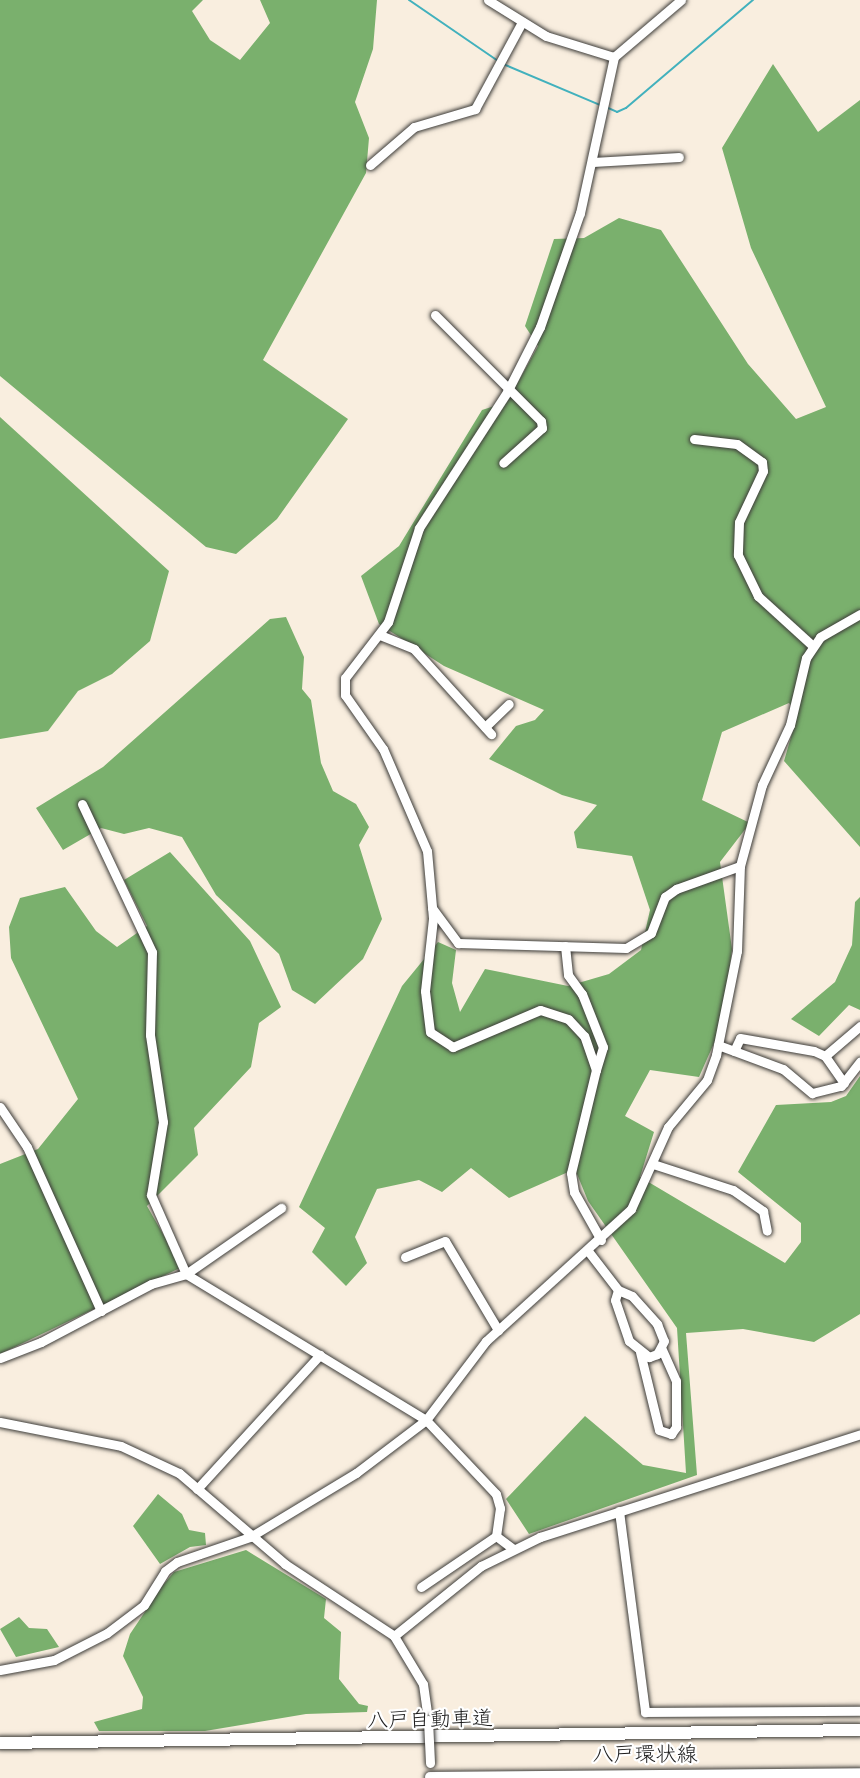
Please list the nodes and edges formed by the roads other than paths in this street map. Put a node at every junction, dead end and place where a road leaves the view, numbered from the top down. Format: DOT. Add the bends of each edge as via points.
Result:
graph roads {
  1 [pos="488,0"];
  2 [pos="681,0"];
  3 [pos="522,22"];
  4 [pos="614,57"];
  5 [pos="679,157"];
  6 [pos="593,162"];
  7 [pos="370,165"];
  8 [pos="435,315"];
  9 [pos="507,392"];
  10 [pos="694,439"];
  11 [pos="503,463"];
  12 [pos="860,615"];
  13 [pos="380,635"];
  14 [pos="813,646"];
  15 [pos="509,704"];
  16 [pos="82,804"];
  17 [pos="740,866"];
  18 [pos="432,908"];
  19 [pos="565,946"];
  20 [pos="860,1026"];
  21 [pos="718,1045"];
  22 [pos="734,1051"];
  23 [pos="825,1056"];
  24 [pos="860,1062"];
  25 [pos="596,1070"];
  26 [pos="844,1083"];
  27 [pos="0,1107"];
  28 [pos="654,1164"];
  29 [pos="281,1208"];
  30 [pos="767,1231"];
  31 [pos="602,1240"];
  32 [pos="588,1251"];
  33 [pos="405,1257"];
  34 [pos="186,1274"];
  35 [pos="618,1290"];
  36 [pos="101,1311"];
  37 [pos="498,1330"];
  38 [pos="662,1349"];
  39 [pos="640,1352"];
  40 [pos="320,1355"];
  41 [pos="0,1358"];
  42 [pos="426,1420"];
  43 [pos="0,1422"];
  44 [pos="860,1437"];
  45 [pos="197,1489"];
  46 [pos="619,1511"];
  47 [pos="495,1536"];
  48 [pos="250,1537"];
  49 [pos="513,1549"];
  50 [pos="421,1587"];
  51 [pos="394,1636"];
  52 [pos="0,1670"];
  53 [pos="860,1711"];
  54 [pos="860,1730"];
  55 [pos="0,1743"];
  56 [pos="860,1773"];
  57 [pos="430,1778"];
  1 -- 3 [label="street"];
  2 -- 4 [label="street"];
  3 -- 4 [label="street" via="563,44"];
  3 -- 7 [label="street" via="475,109 414,127"];
  4 -- 6 [label="street"];
  5 -- 6 [label="street"];
  6 -- 9 [label="street" via="540,327"];
  8 -- 9 [label="street"];
  9 -- 11 [label="street" via="537,416 542,428"];
  9 -- 13 [label="street" via="419,528"];
  10 -- 14 [label="street" via="737,444 762,462 764,471 739,522 738,555 758,596"];
  12 -- 14 [label="street" via="837,624"];
  13 -- 15 [label="street" via="414,649 488,730"];
  13 -- 18 [label="street" via="345,678 345,696 383,748 427,851"];
  14 -- 17 [label="street" via="790,724 762,785"];
  16 -- 34 [label="street" via="152,952 150,1035 163,1122 151,1195"];
  17 -- 19 [label="street" via="676,889 665,897 651,933 626,948"];
  17 -- 21 [label="street" via="737,951"];
  18 -- 19 [label="street" via="458,943"];
  18 -- 25 [label="street" via="425,1020 438,1042 453,1047 511,1018 540,1010 557,1013 584,1036"];
  19 -- 25 [label="street" via="567,975 582,994 603,1047"];
  20 -- 23 [label="street"];
  21 -- 22 [label="street"];
  21 -- 28 [label="street" via="707,1080 668,1127"];
  22 -- 23 [label="street" via="741,1038"];
  22 -- 26 [label="street" via="789,1072 812,1093 827,1093"];
  23 -- 26 [label="street"];
  24 -- 26 [label="street"];
  25 -- 31 [label="street" via="571,1173 574,1192"];
  27 -- 36 [label="street" via="27,1147"];
  28 -- 30 [label="street" via="733,1190 763,1211"];
  28 -- 31 [label="street" via="631,1209"];
  29 -- 34 [label="street"];
  31 -- 32 [label="street"];
  32 -- 35 [label="street"];
  32 -- 37 [label="street"];
  33 -- 37 [label="street" via="445,1241"];
  34 -- 36 [label="street" via="151,1284"];
  34 -- 40 [label="street"];
  35 -- 38 [label="street" via="632,1296 657,1324"];
  35 -- 39 [label="street" via="615,1300 620,1323"];
  36 -- 41 [label="street"];
  37 -- 42 [label="street"];
  38 -- 39 [label="street" via="649,1357"];
  38 -- 39 [label="street" via="676,1381 676,1427 671,1434 659,1430"];
  40 -- 42 [label="street"];
  40 -- 45 [label="street"];
  42 -- 47 [label="street" via="496,1494 500,1508"];
  42 -- 48 [label="street" via="356,1473"];
  43 -- 45 [label="street" via="121,1446 179,1473"];
  44 -- 46 [label="street"];
  45 -- 48 [label="street"];
  46 -- 49 [label="street"];
  46 -- 53 [label="street" via="645,1712"];
  47 -- 49 [label="street"];
  47 -- 50 [label="street"];
  48 -- 51 [label="street"];
  48 -- 52 [label="street" via="177,1562 165,1571 144,1605 106,1633 54,1660"];
  49 -- 51 [label="street" via="445,1591"];
  51 -- 57 [label="street, bridge" via="423,1684 429,1720"];
  54 -- 55 [label="highway, 八戸自動車道"];
  56 -- 57 [label="main road, 八戸環状線"];
}
